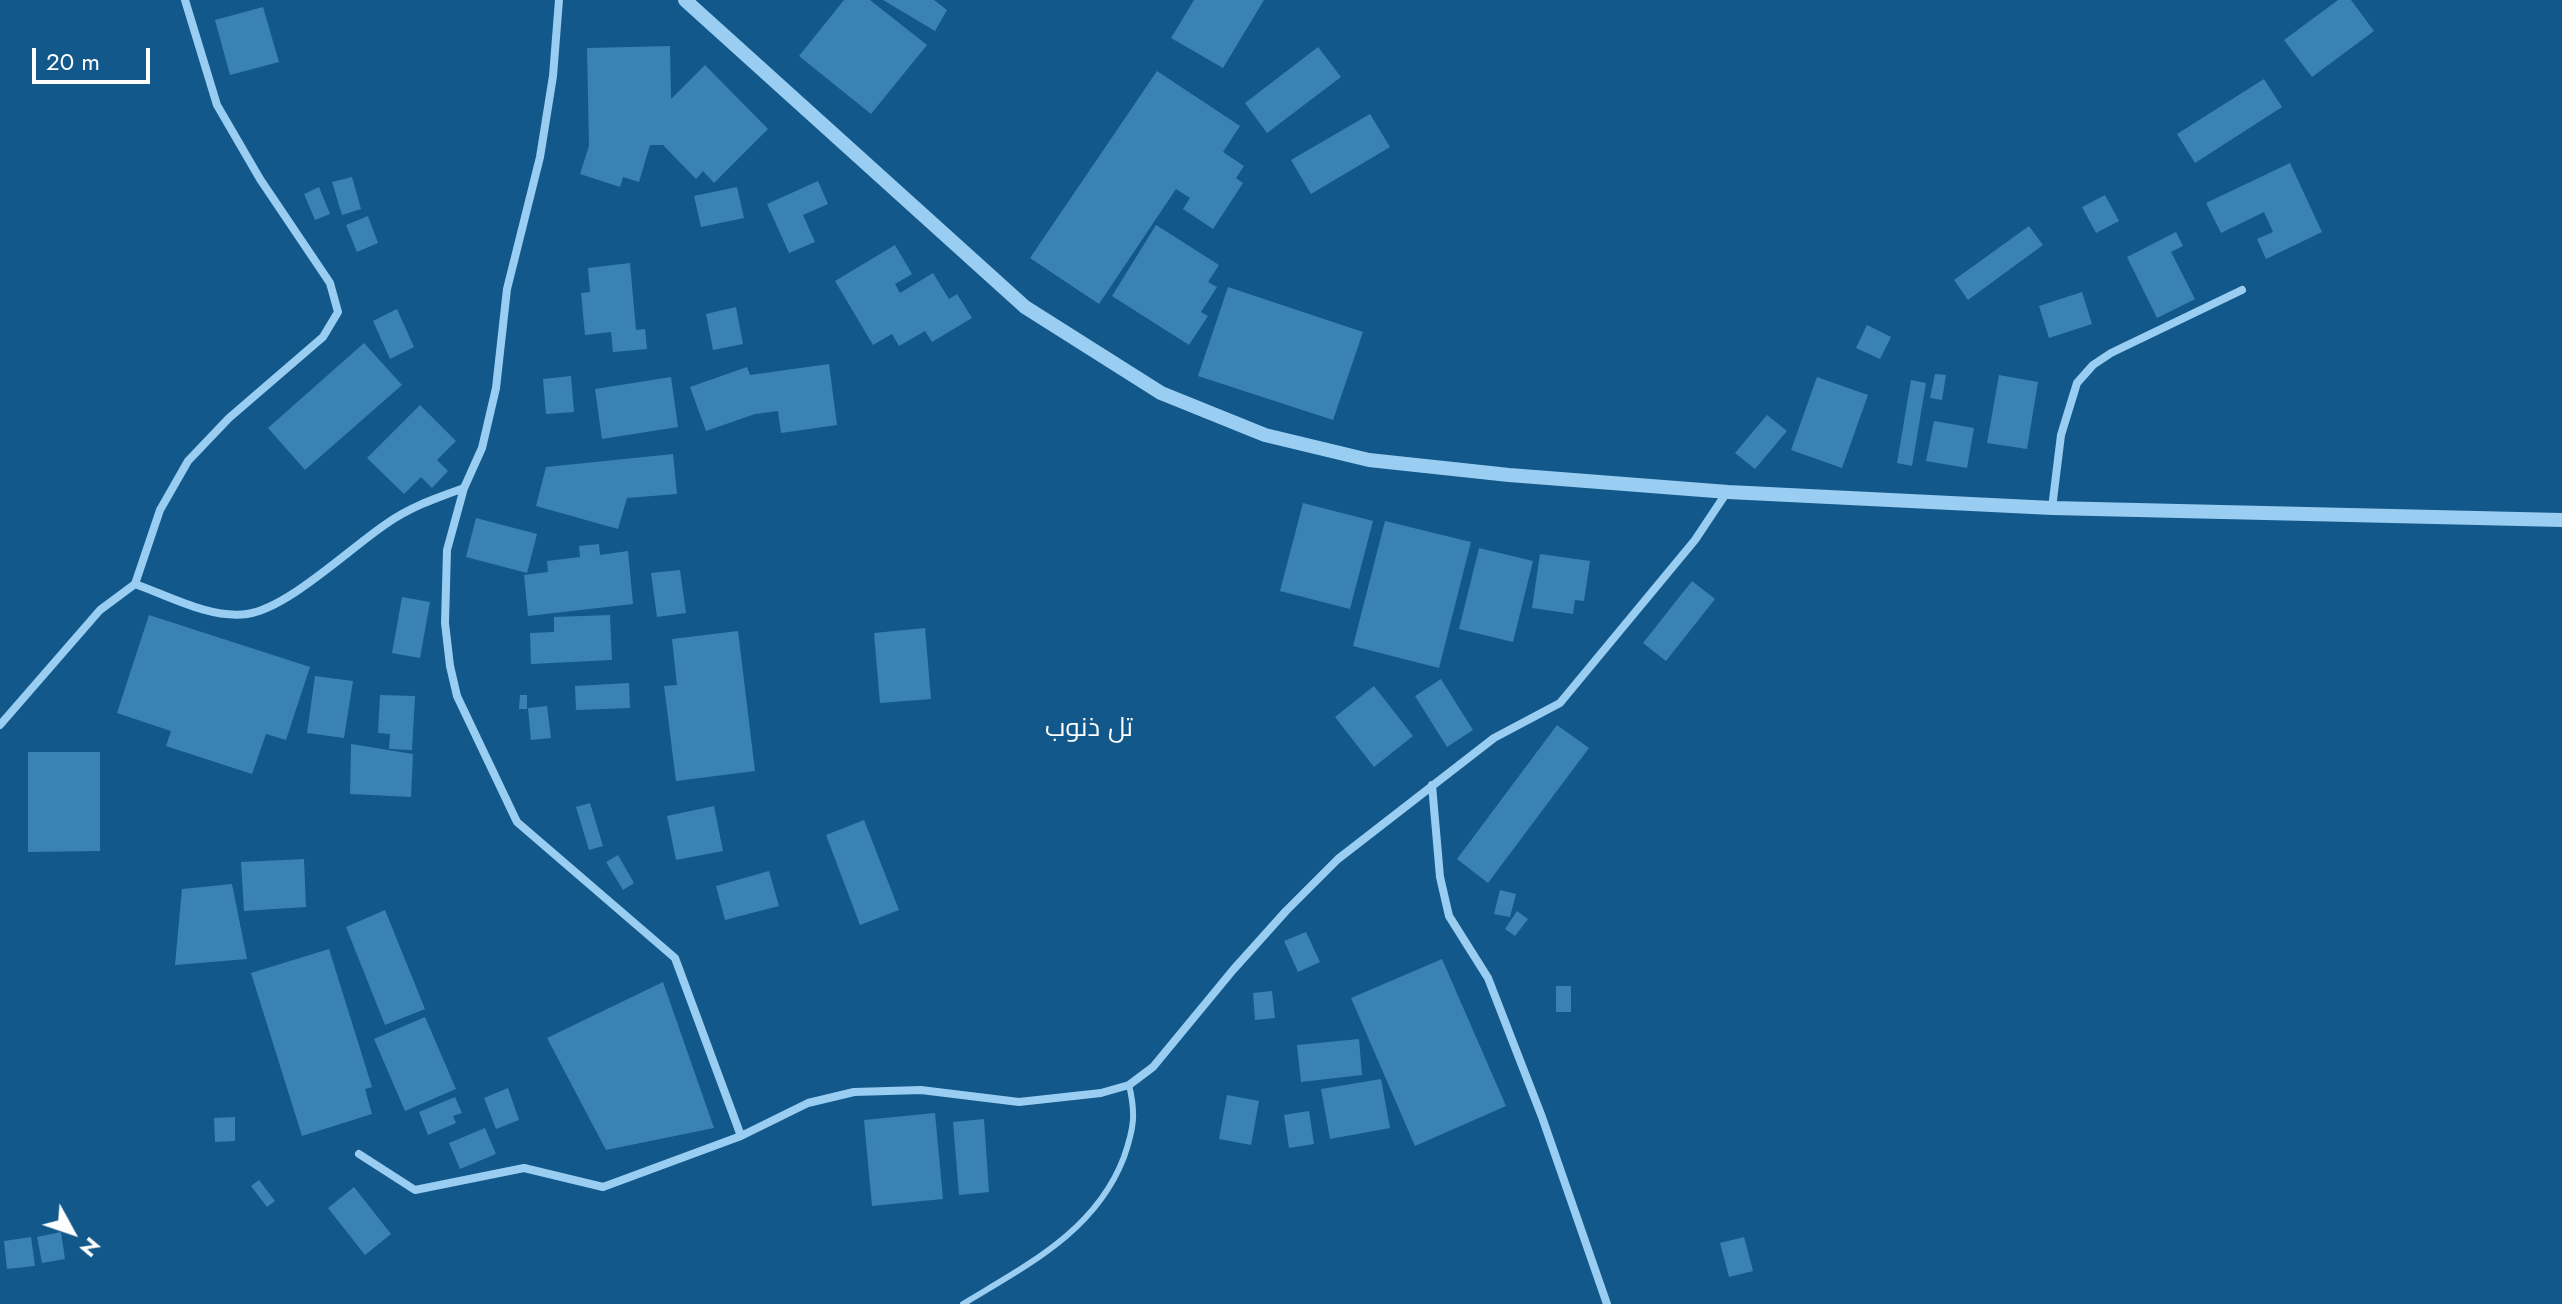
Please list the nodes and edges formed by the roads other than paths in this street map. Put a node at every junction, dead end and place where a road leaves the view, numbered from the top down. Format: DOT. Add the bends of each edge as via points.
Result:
graph roads {
  1 [pos="185,0"];
  2 [pos="559,0"];
  3 [pos="685,0"];
  4 [pos="2242,290"];
  5 [pos="464,488"];
  6 [pos="1728,492"];
  7 [pos="2052,508"];
  8 [pos="2562,520"];
  9 [pos="135,584"];
  10 [pos="0,725"];
  11 [pos="1432,785"];
  12 [pos="1129,1085"];
  13 [pos="741,1136"];
  14 [pos="359,1154"];
  15 [pos="963,1304"];
  16 [pos="1607,1304"];
  1 -- 9 [label="street" via="217,105 330,283 338,312 323,337 188,461 160,510"];
  2 -- 5 [label="street" via="547,116 507,289 496,388 482,448"];
  3 -- 6 [label="street" via="1025,307 1161,393 1265,435 1369,460"];
  4 -- 7 [label="street" via="2111,353 2077,383 2061,435"];
  5 -- 9 [label="street" via="405,512 276,606 246,614 213,612"];
  5 -- 13 [label="street" via="447,550 445,623 457,696 517,822 675,958"];
  6 -- 7 [label="street"];
  6 -- 11 [label="street" via="1695,540 1560,703 1494,738"];
  7 -- 8 [label="street"];
  9 -- 10 [label="street" via="100,610"];
  11 -- 12 [label="street" via="1338,859 1296,900 1153,1067"];
  11 -- 16 [label="street" via="1449,916 1488,978"];
  12 -- 13 [label="street" via="1019,1102 921,1090 854,1092 808,1103"];
  12 -- 15 [label="lane" via="1136,1111 1132,1135 1102,1201 1060,1242"];
  13 -- 14 [label="street" via="603,1187 524,1168 415,1190"];
}
